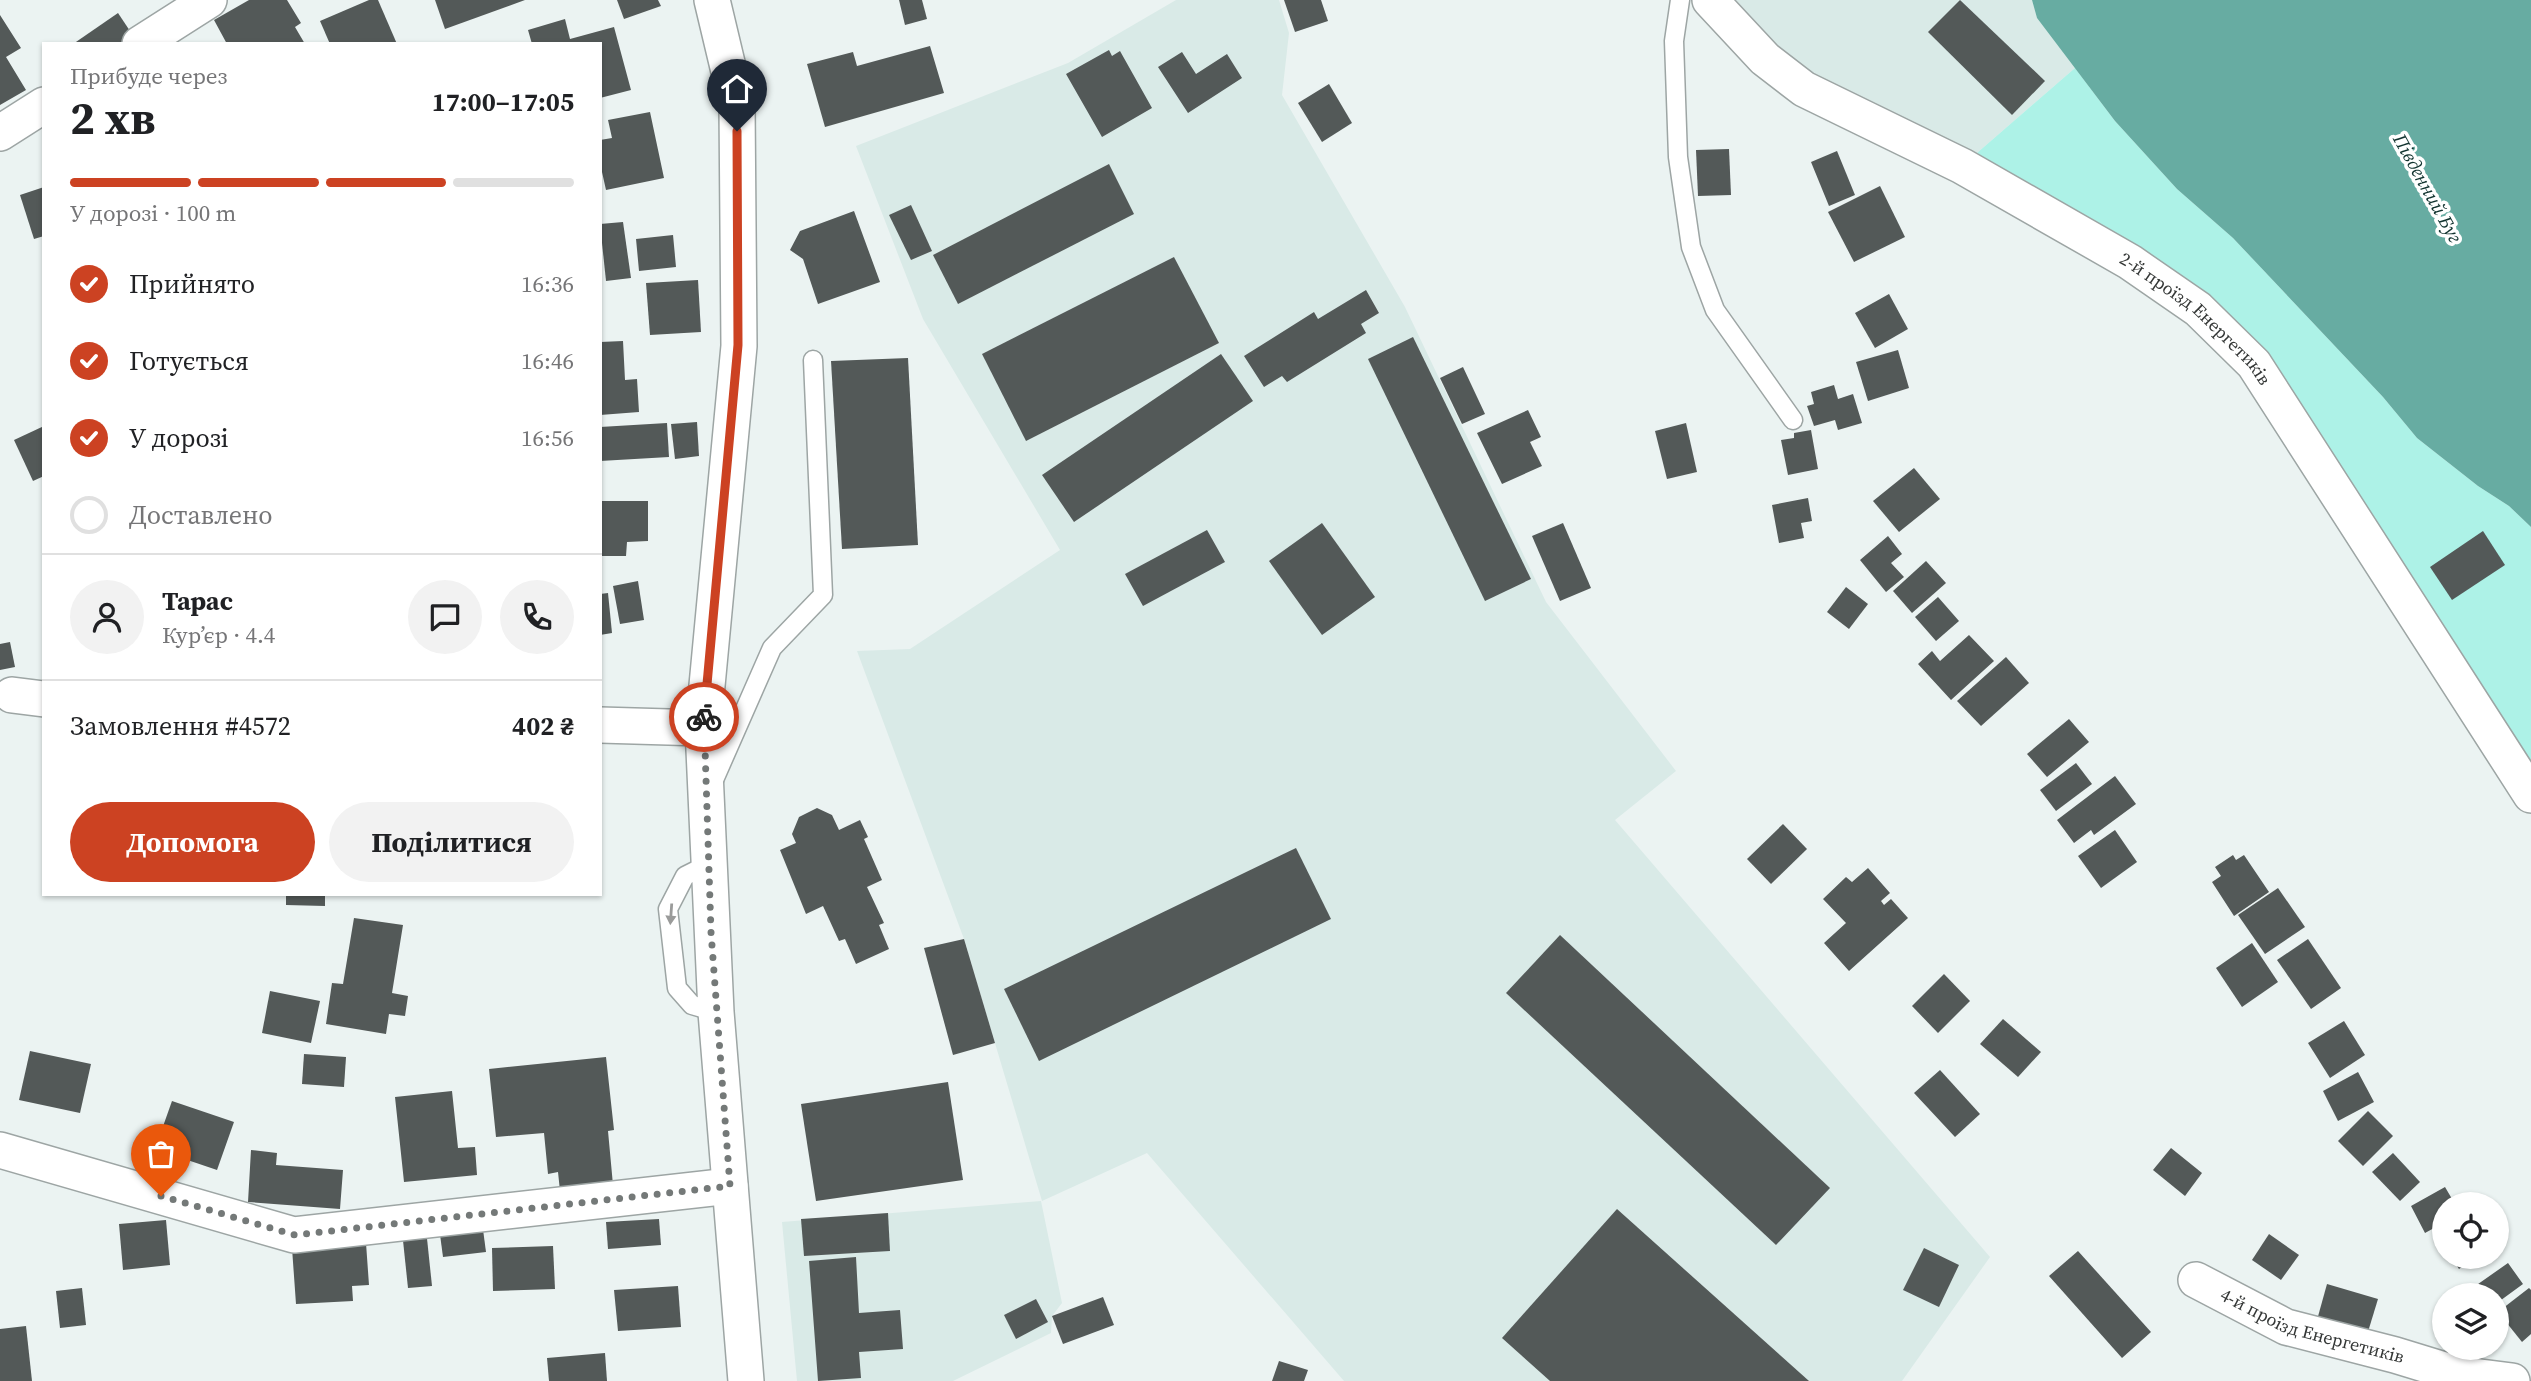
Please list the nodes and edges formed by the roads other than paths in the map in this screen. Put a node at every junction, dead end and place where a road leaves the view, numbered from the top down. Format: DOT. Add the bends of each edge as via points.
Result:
graph roads {
  1 [pos="209,0"];
  2 [pos="712,0"];
  3 [pos="1680,0"];
  4 [pos="1710,0"];
  5 [pos="143,42"];
  6 [pos="42,106"];
  7 [pos="0,133"];
  8 [pos="813,360"];
  9 [pos="1793,420"];
  10 [pos="602,725"];
  11 [pos="703,727"];
  12 [pos="2531,795"];
  13 [pos="706,798"];
  14 [pos="0,1150"];
  15 [pos="730,1186"];
  16 [pos="2196,1280"];
  17 [pos="746,1381"];
  18 [pos="2512,1381"];
  1 -- 5 [label="street"];
  2 -- 11 [label="street" via="737,105 738,345"];
  3 -- 9 [label="lane" via="1674,41 1678,157 1691,247 1715,310"];
  4 -- 12 [label="street, 2-й проїзд Енергетиків" via="1765,59 1804,89 1962,166 2130,262 2198,309 2254,364"];
  6 -- 7 [label="street"];
  8 -- 13 [label="lane" via="823,595 772,648"];
  10 -- 11 [label="street"];
  11 -- 13 [label="street"];
  13 -- 15 [label="street"];
  14 -- 15 [label="street" via="295,1235"];
  15 -- 17 [label="street"];
  16 -- 18 [label="street, 4-й проїзд Енергетиків" via="2286,1327 2456,1374"];
}
